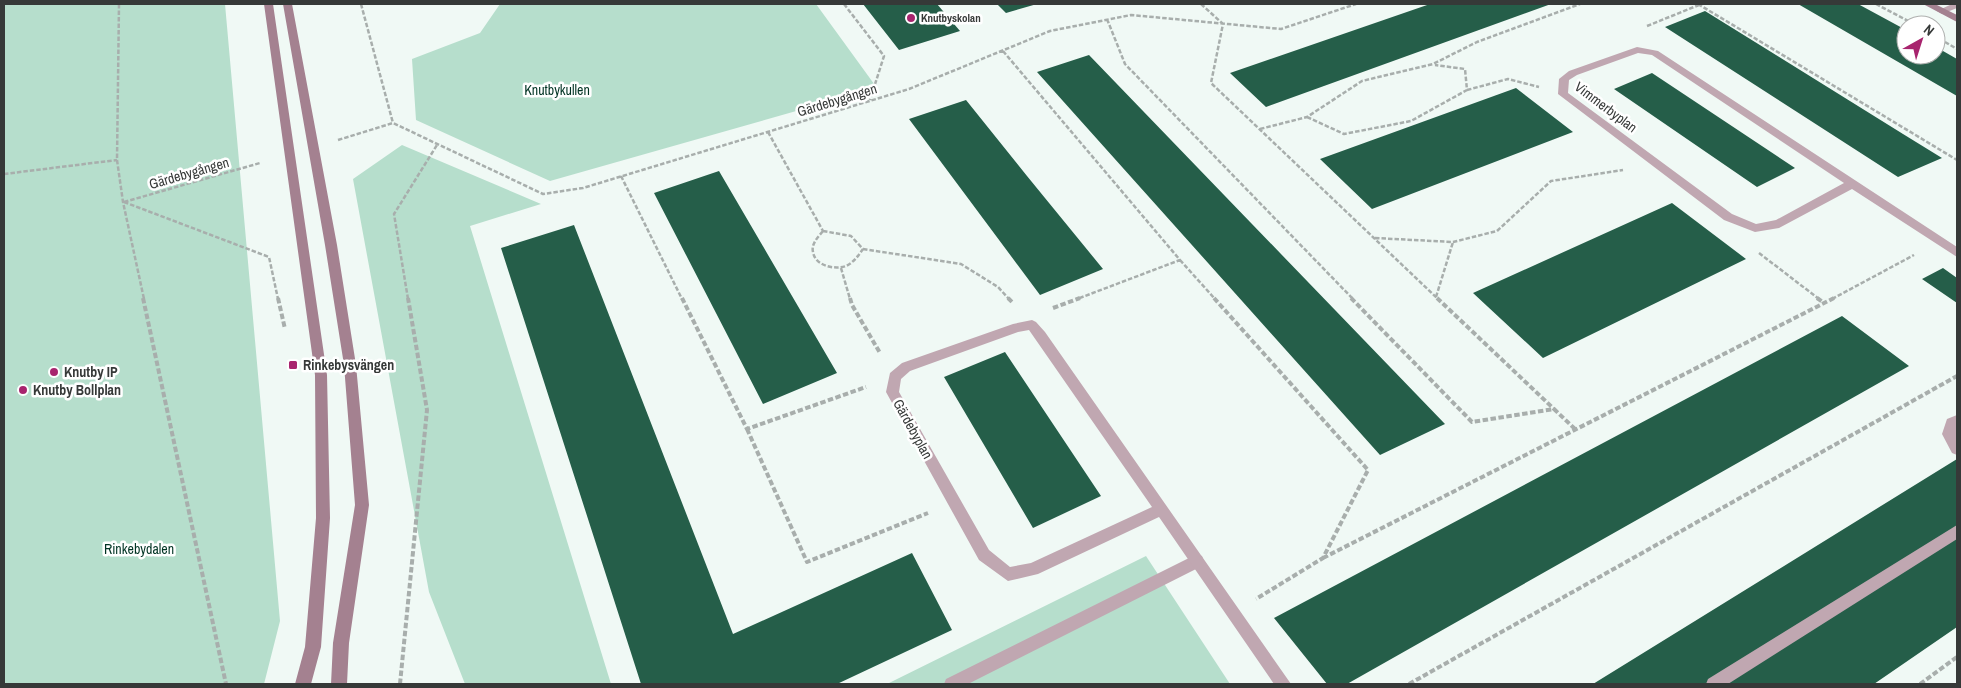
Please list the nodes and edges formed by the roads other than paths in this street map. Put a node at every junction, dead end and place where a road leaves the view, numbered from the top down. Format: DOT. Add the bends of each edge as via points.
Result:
graph roads {
  1 [pos="268,4"];
  2 [pos="286,4"];
  3 [pos="1928,4"];
  4 [pos="1957,5"];
  5 [pos="1942,11"];
  6 [pos="1957,20"];
  7 [pos="1852,183"];
  8 [pos="1957,253"];
  9 [pos="1957,420"];
  10 [pos="1957,448"];
  11 [pos="1161,510"];
  12 [pos="1957,531"];
  13 [pos="1197,561"];
  14 [pos="303,684"];
  15 [pos="339,684"];
  16 [pos="952,684"];
  17 [pos="1283,684"];
  18 [pos="1714,684"];
  1 -- 14 [label="street" via="321,374 322,518 313,647"];
  2 -- 15 [label="street" via="350,365 362,505 341,643"];
  3 -- 5 [label="street"];
  4 -- 5 [label="street"];
  5 -- 6 [label="street"];
  7 -- 7 [label="street, Vimmerbyplan" via="1655,53 1637,50 1564,79 1563,94 1728,217 1755,228 1779,224"];
  7 -- 8 [label="street"];
  9 -- 10 [label="street" via="1952,423 1949,434"];
  11 -- 11 [label="street, Gärdebyplan" via="1032,325 906,367 895,377 892,392 984,555 1008,574 1033,569"];
  11 -- 13 [label="street"];
  12 -- 18 [label="street"];
  13 -- 16 [label="street"];
  13 -- 17 [label="street"];
}
